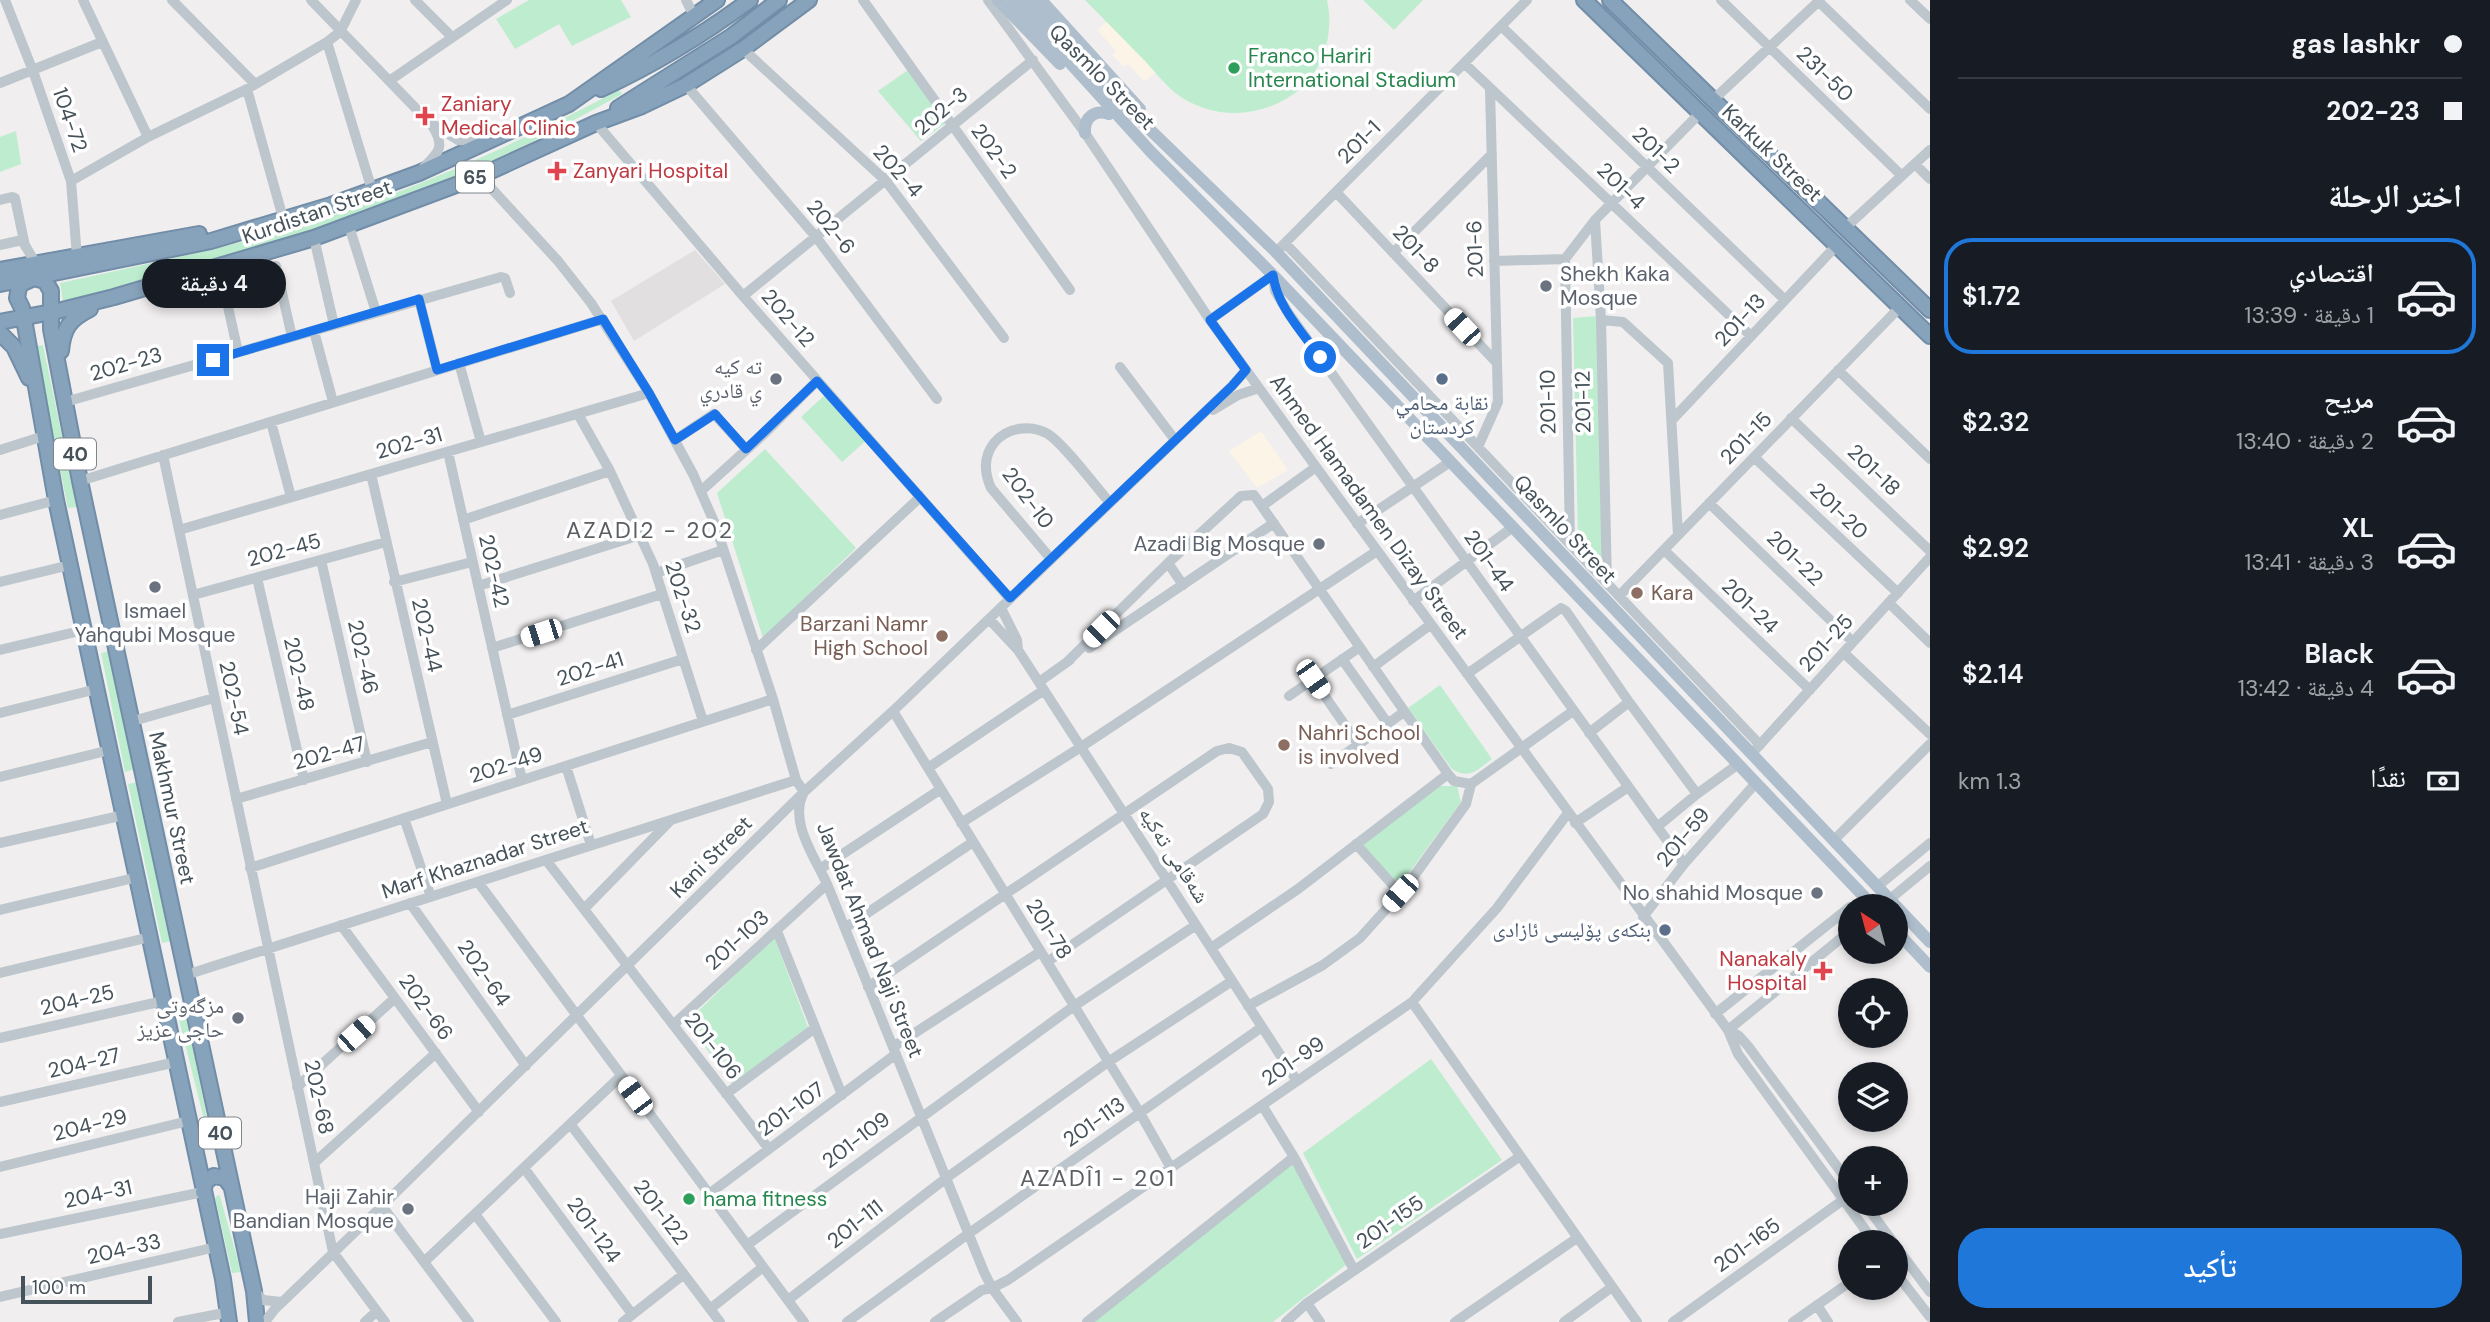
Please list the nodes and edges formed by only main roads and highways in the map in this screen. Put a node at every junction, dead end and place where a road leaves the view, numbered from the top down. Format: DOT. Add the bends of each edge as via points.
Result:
graph roads {
  1 [pos="718,0"];
  2 [pos="750,0"];
  3 [pos="779,0"];
  4 [pos="809,0"];
  5 [pos="998,0"];
  6 [pos="1013,0"];
  7 [pos="1027,0"];
  8 [pos="1041,0"];
  9 [pos="1584,0"];
  10 [pos="1610,0"];
  11 [pos="569,104"];
  12 [pos="1109,114"];
  13 [pos="596,122"];
  14 [pos="1085,132"];
  15 [pos="1168,146"];
  16 [pos="1151,152"];
  17 [pos="259,225"];
  18 [pos="1865,246"];
  19 [pos="1853,261"];
  20 [pos="0,270"];
  21 [pos="1889,270"];
  22 [pos="34,271"];
  23 [pos="0,284"];
  24 [pos="1876,284"];
  25 [pos="114,297"];
  26 [pos="37,310"];
  27 [pos="1930,310"];
  28 [pos="0,321"];
  29 [pos="0,333"];
  30 [pos="1930,336"];
  31 [pos="59,370"];
  32 [pos="1389,371"];
  33 [pos="1376,383"];
  34 [pos="37,394"];
  35 [pos="92,531"];
  36 [pos="65,538"];
  37 [pos="1862,894"];
  38 [pos="1930,942"];
  39 [pos="1908,944"];
  40 [pos="1930,967"];
  41 [pos="221,1140"];
  42 [pos="193,1144"];
  43 [pos="231,1186"];
  44 [pos="203,1192"];
  45 [pos="229,1317"];
  46 [pos="257,1322"];
  1 -- 11 [label="highway, Kurdistan Street / 65"];
  2 -- 11 [label="highway, Kurdistan Street / 65" via="625,78"];
  3 -- 13 [label="highway, Kurdistan Street / 65" via="732,36"];
  4 -- 13 [label="highway, Kurdistan Street / 65" via="686,85"];
  5 -- 12 [label="main road, Qasmlo Street"];
  6 -- 16 [label="main road, Qasmlo Street"];
  7 -- 15 [label="main road, Qasmlo Street" via="1106,87"];
  8 -- 15 [label="main road, Qasmlo Street"];
  9 -- 19 [label="highway, Karkuk Street"];
  10 -- 18 [label="highway, Karkuk Street"];
  11 -- 17 [label="highway, Kurdistan Street / 65" via="419,173"];
  12 -- 14 [label="main road" via="1093,114"];
  12 -- 16 [label="main road, Qasmlo Street"];
  13 -- 25 [label="highway, Kurdistan Street / 65" via="480,176 349,226"];
  15 -- 32 [label="main road, Qasmlo Street" via="1216,196 1281,248"];
  16 -- 33 [label="main road, Qasmlo Street"];
  17 -- 22 [label="highway, Kurdistan Street / 65" via="77,257"];
  17 -- 22 [label="highway, Kurdistan Street / 65" via="211,242"];
  18 -- 19 [label="highway" via="1868,258 1864,263"];
  18 -- 21 [label="highway, Karkuk Street"];
  19 -- 24 [label="highway, Karkuk Street"];
  20 -- 22 [label="highway, Kurdistan Street / 65"];
  21 -- 24 [label="highway" via="1877,269"];
  21 -- 27 [label="highway, Karkuk Street"];
  22 -- 23 [label="highway, Kurdistan Street / 65"];
  22 -- 26 [label="highway, Makhmur Street / 40" via="51,291"];
  22 -- 26 [label="highway, Makhmur Street / 40" via="19,287 17,298"];
  24 -- 30 [label="highway, Karkuk Street"];
  25 -- 26 [label="highway, Kurdistan Street / 65"];
  25 -- 31 [label="highway" via="67,324"];
  26 -- 28 [label="highway, Kurdistan Street / 65"];
  26 -- 31 [label="highway, Makhmur Street / 40"];
  26 -- 34 [label="highway, Makhmur Street / 40"];
  29 -- 34 [label="highway" via="14,347"];
  31 -- 35 [label="highway, Makhmur Street / 40"];
  32 -- 33 [label="main road"];
  32 -- 38 [label="main road, Qasmlo Street" via="1756,750"];
  33 -- 37 [label="main road, Qasmlo Street"];
  34 -- 36 [label="highway, Makhmur Street / 40"];
  35 -- 36 [label="highway" via="86,522 75,520 65,527"];
  35 -- 41 [label="highway, Makhmur Street / 40"];
  36 -- 42 [label="highway, Makhmur Street / 40"];
  39 -- 40 [label="main road"];
  41 -- 42 [label="highway" via="219,1150 210,1156 199,1154"];
  41 -- 43 [label="highway, Makhmur Street / 40"];
  42 -- 44 [label="highway, Makhmur Street / 40"];
  43 -- 44 [label="highway" via="223,1177 214,1176 206,1181"];
  43 -- 46 [label="highway, Makhmur Street / 40"];
  44 -- 45 [label="highway, Makhmur Street / 40"];
}
